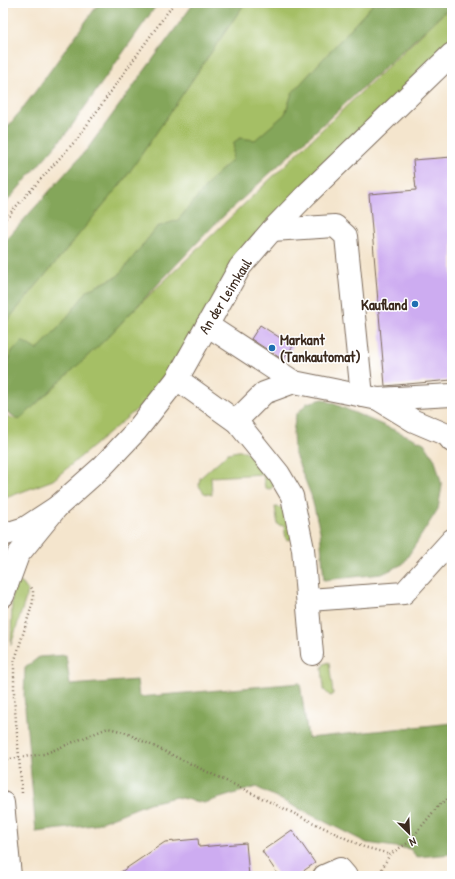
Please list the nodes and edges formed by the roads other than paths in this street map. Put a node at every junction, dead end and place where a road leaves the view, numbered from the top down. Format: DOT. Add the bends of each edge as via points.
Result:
graph roads {
  1 [pos="452,54"];
  2 [pos="272,230"];
  3 [pos="207,325"];
  4 [pos="177,379"];
  5 [pos="294,382"];
  6 [pos="452,395"];
  7 [pos="370,398"];
  8 [pos="237,422"];
  9 [pos="449,438"];
  10 [pos="57,507"];
  11 [pos="3,535"];
  12 [pos="452,540"];
  13 [pos="3,596"];
  14 [pos="309,600"];
  15 [pos="312,654"];
  16 [pos="3,802"];
  17 [pos="10,876"];
  18 [pos="324,876"];
  19 [pos="346,876"];
  1 -- 2 [label="street, An der Leimkaul"];
  2 -- 3 [label="street, An der Leimkaul" via="240,267"];
  2 -- 7 [label="street" via="334,226 346,236"];
  3 -- 4 [label="street, An der Leimkaul"];
  3 -- 5 [label="street"];
  4 -- 8 [label="street"];
  4 -- 10 [label="street, An der Leimkaul" via="136,431 102,467"];
  5 -- 7 [label="street"];
  5 -- 8 [label="street" via="264,393"];
  6 -- 7 [label="street"];
  7 -- 9 [label="street"];
  8 -- 14 [label="street" via="279,474 292,496 303,549"];
  10 -- 11 [label="street, An der Leimkaul" via="25,528"];
  10 -- 13 [label="street" via="18,556"];
  12 -- 14 [label="street" via="404,593"];
  14 -- 15 [label="street"];
  16 -- 17 [label="street"];
  18 -- 19 [label="street" via="340,869"];
}
